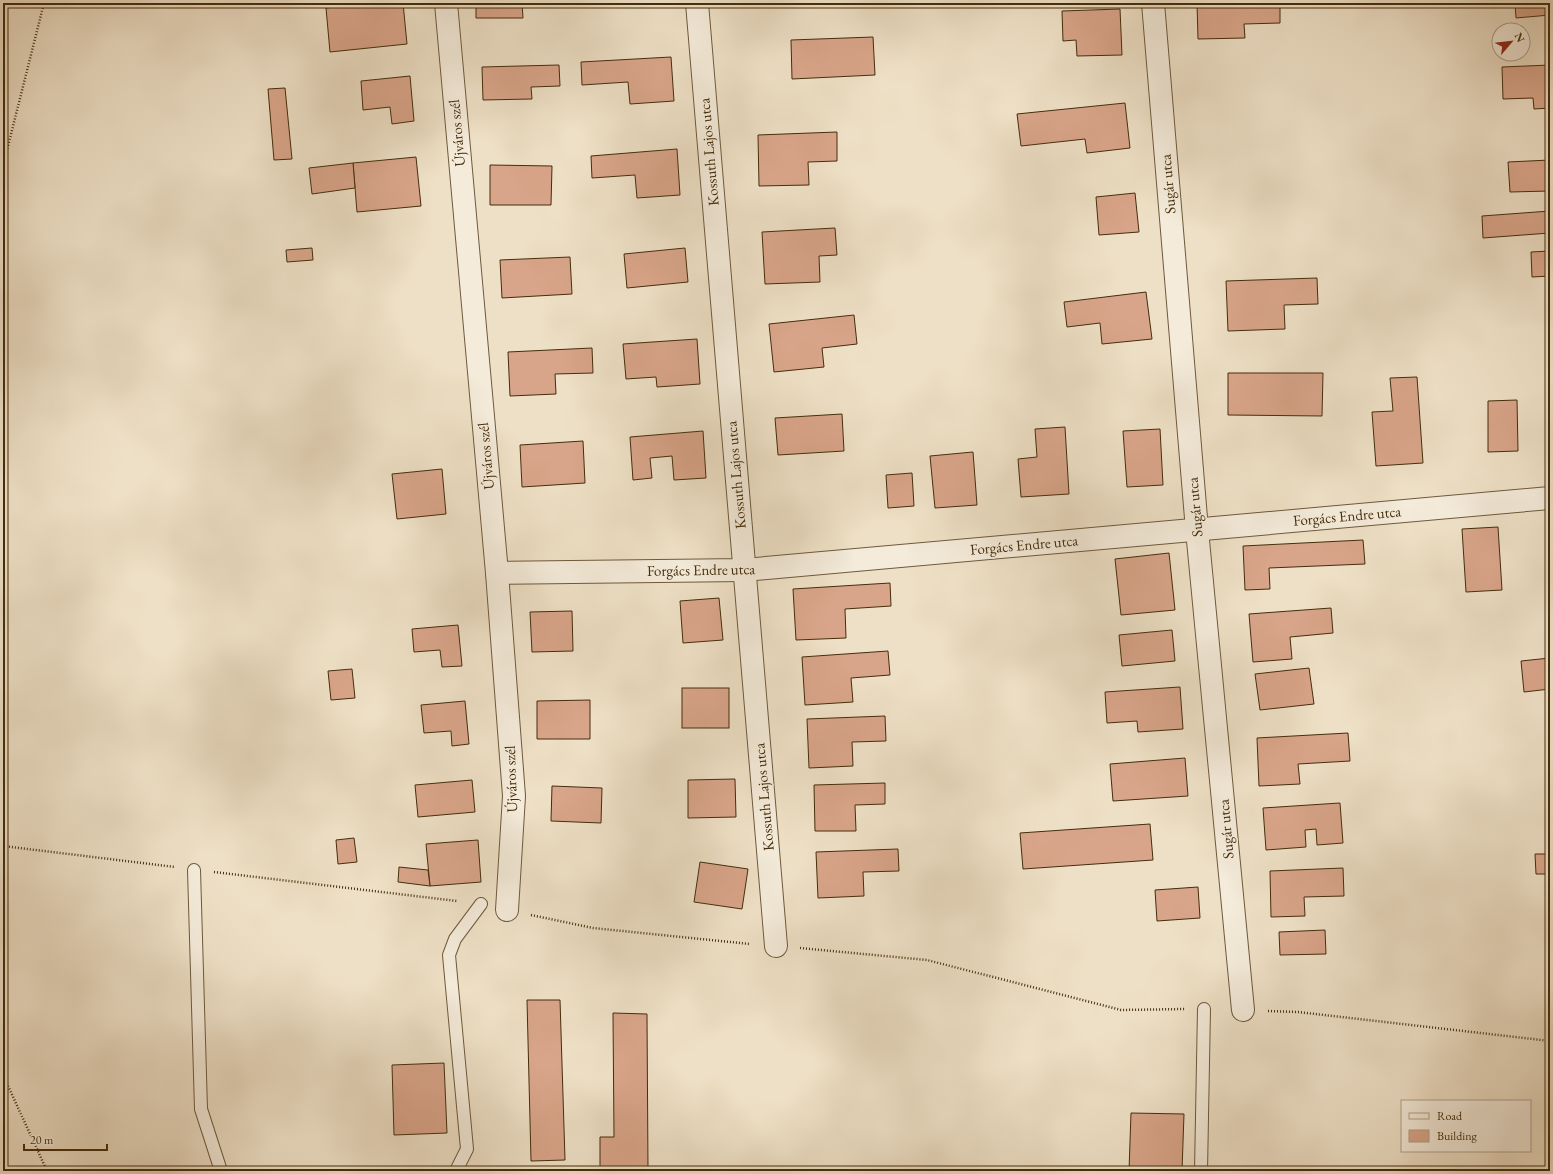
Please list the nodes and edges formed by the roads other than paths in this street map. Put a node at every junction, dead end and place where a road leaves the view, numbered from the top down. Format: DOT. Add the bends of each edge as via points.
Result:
graph roads {
  1 [pos="446,3"];
  2 [pos="697,3"];
  3 [pos="1153,3"];
  4 [pos="1550,498"];
  5 [pos="1197,530"];
  6 [pos="744,570"];
  7 [pos="497,573"];
  8 [pos="194,870"];
  9 [pos="481,904"];
  10 [pos="507,910"];
  11 [pos="776,946"];
  12 [pos="1204,1009"];
  13 [pos="1243,1010"];
  14 [pos="221,1171"];
  15 [pos="456,1171"];
  16 [pos="1201,1171"];
  1 -- 7 [label="street, Újváros szél"];
  2 -- 6 [label="street, Kossuth Lajos utca"];
  3 -- 5 [label="street, Sugár utca"];
  4 -- 5 [label="street, Forgács Endre utca"];
  5 -- 6 [label="street, Forgács Endre utca"];
  5 -- 13 [label="street, Sugár utca"];
  6 -- 7 [label="street, Forgács Endre utca"];
  6 -- 11 [label="street, Kossuth Lajos utca"];
  7 -- 10 [label="street, Újváros szél" via="514,796"];
  8 -- 14 [label="lane" via="200,1109"];
  9 -- 15 [label="lane" via="455,939 449,956 466,1149"];
  12 -- 16 [label="lane"];
}
